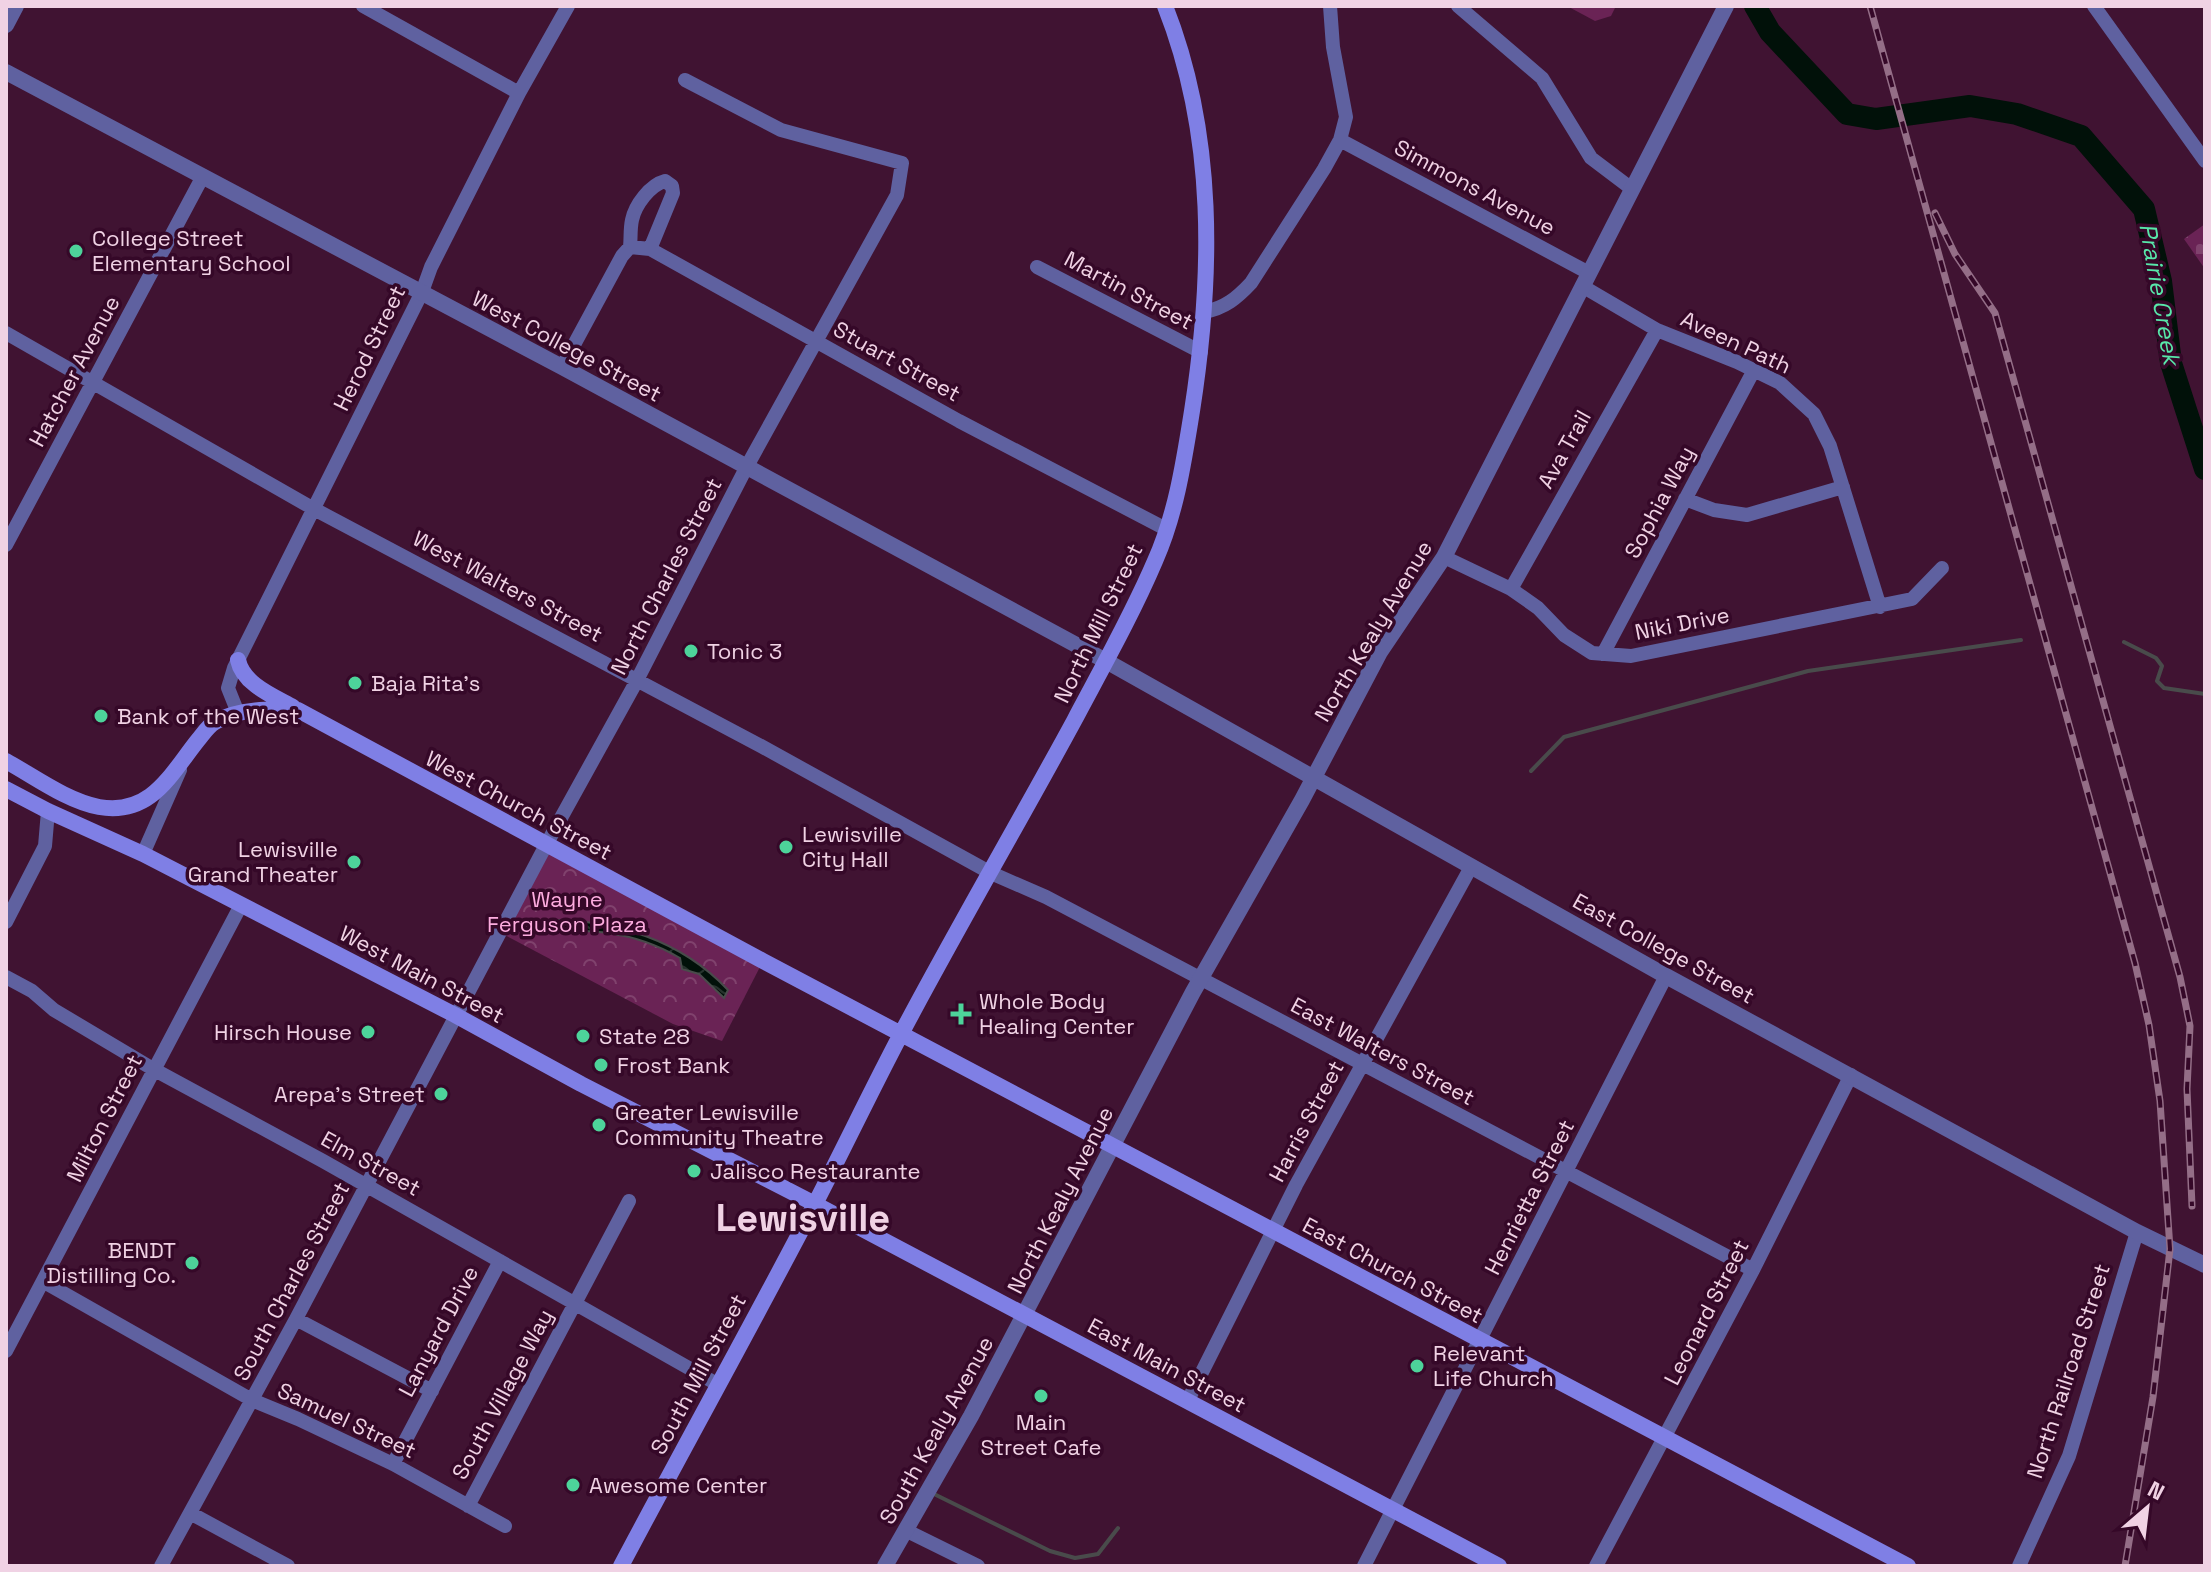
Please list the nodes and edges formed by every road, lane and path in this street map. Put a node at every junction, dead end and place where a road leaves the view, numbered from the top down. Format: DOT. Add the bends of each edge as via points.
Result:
graph roads {
  1 [pos="16,6"];
  2 [pos="363,6"];
  3 [pos="568,6"];
  4 [pos="1165,6"];
  5 [pos="1330,6"];
  6 [pos="1458,6"];
  7 [pos="2094,6"];
  8 [pos="1722,13"];
  9 [pos="6,25"];
  10 [pos="6,72"];
  11 [pos="685,80"];
  12 [pos="519,93"];
  13 [pos="1340,140"];
  14 [pos="2205,161"];
  15 [pos="203,176"];
  16 [pos="1632,189"];
  17 [pos="630,247"];
  18 [pos="650,249"];
  19 [pos="1037,267"];
  20 [pos="1586,280"];
  21 [pos="422,292"];
  22 [pos="1204,312"];
  23 [pos="1657,330"];
  24 [pos="6,333"];
  25 [pos="816,340"];
  26 [pos="1201,352"];
  27 [pos="562,367"];
  28 [pos="1754,370"];
  29 [pos="94,381"];
  30 [pos="746,468"];
  31 [pos="1843,487"];
  32 [pos="1685,499"];
  33 [pos="314,509"];
  34 [pos="1166,529"];
  35 [pos="6,545"];
  36 [pos="1444,557"];
  37 [pos="1942,568"];
  38 [pos="1511,589"];
  39 [pos="1880,607"];
  40 [pos="1603,654"];
  41 [pos="238,660"];
  42 [pos="1106,661"];
  43 [pos="637,680"];
  44 [pos="298,710"];
  45 [pos="238,713"];
  46 [pos="186,755"];
  47 [pos="6,761"];
  48 [pos="1313,779"];
  49 [pos="6,789"];
  50 [pos="48,811"];
  51 [pos="546,845"];
  52 [pos="143,854"];
  53 [pos="1471,867"];
  54 [pos="991,873"];
  55 [pos="241,905"];
  56 [pos="6,922"];
  57 [pos="1666,976"];
  58 [pos="6,977"];
  59 [pos="1202,980"];
  60 [pos="455,1015"];
  61 [pos="901,1034"];
  62 [pos="1360,1064"];
  63 [pos="153,1069"];
  64 [pos="1851,1075"];
  65 [pos="1114,1144"];
  66 [pos="1566,1172"];
  67 [pos="366,1186"];
  68 [pos="629,1201"];
  69 [pos="815,1204"];
  70 [pos="1273,1232"];
  71 [pos="2137,1232"];
  72 [pos="500,1261"];
  73 [pos="2205,1265"];
  74 [pos="1753,1270"];
  75 [pos="44,1282"];
  76 [pos="574,1303"];
  77 [pos="1025,1315"];
  78 [pos="296,1319"];
  79 [pos="1480,1340"];
  80 [pos="6,1351"];
  81 [pos="717,1384"];
  82 [pos="432,1391"];
  83 [pos="252,1400"];
  84 [pos="1188,1400"];
  85 [pos="1666,1438"];
  86 [pos="393,1464"];
  87 [pos="468,1506"];
  88 [pos="1391,1510"];
  89 [pos="190,1513"];
  90 [pos="505,1526"];
  91 [pos="905,1530"];
  92 [pos="161,1566"];
  93 [pos="288,1566"];
  94 [pos="621,1566"];
  95 [pos="885,1566"];
  96 [pos="978,1566"];
  97 [pos="1364,1566"];
  98 [pos="1499,1566"];
  99 [pos="1596,1566"];
  100 [pos="1908,1566"];
  101 [pos="2019,1566"];
  1 -- 9 [label="street"];
  2 -- 12 [label="street"];
  3 -- 12 [label="street, Herod Street"];
  4 -- 22 [label="main road, North Mill Street" via="1203,159"];
  5 -- 13 [label="street" via="1346,117"];
  6 -- 16 [label="street" via="1542,78 1591,158"];
  7 -- 14 [label="street"];
  8 -- 16 [label="street, North Kealy Avenue"];
  10 -- 15 [label="street, West College Street"];
  11 -- 25 [label="street, North Charles Street" via="781,130 902,163 897,195"];
  12 -- 21 [label="street, Herod Street"];
  13 -- 20 [label="street, Simmons Avenue"];
  13 -- 22 [label="street" via="1251,283 1220,309"];
  15 -- 21 [label="street, West College Street"];
  15 -- 29 [label="street, Hatcher Avenue"];
  16 -- 20 [label="street, North Kealy Avenue"];
  17 -- 18 [label="street, Stuart Street"];
  17 -- 18 [label="street" via="635,211 656,183 665,181 673,193"];
  17 -- 27 [label="street"];
  18 -- 25 [label="street, Stuart Street"];
  19 -- 26 [label="street, Martin Street"];
  20 -- 23 [label="street, Aveen Path"];
  20 -- 36 [label="street, North Kealy Avenue"];
  21 -- 27 [label="street, West College Street"];
  21 -- 33 [label="street, Herod Street"];
  22 -- 26 [label="main road, North Mill Street"];
  23 -- 28 [label="street, Aveen Path"];
  23 -- 38 [label="street, Ava Trail"];
  24 -- 29 [label="street, West Walters Street"];
  25 -- 30 [label="street, North Charles Street"];
  25 -- 34 [label="street, Stuart Street"];
  26 -- 34 [label="main road, North Mill Street"];
  27 -- 30 [label="street, West College Street"];
  28 -- 31 [label="street, Aveen Path" via="1780,383 1814,414"];
  28 -- 32 [label="street, Sophia Way"];
  29 -- 33 [label="street, West Walters Street"];
  29 -- 35 [label="street, Hatcher Avenue"];
  30 -- 42 [label="street, West College Street"];
  30 -- 43 [label="street, North Charles Street"];
  31 -- 32 [label="street" via="1747,515"];
  31 -- 39 [label="street, Aveen Path"];
  32 -- 40 [label="street, Sophia Way"];
  33 -- 41 [label="street, Herod Street"];
  33 -- 43 [label="street, West Walters Street"];
  34 -- 42 [label="main road, North Mill Street"];
  36 -- 38 [label="street, Niki Drive"];
  36 -- 48 [label="street, North Kealy Avenue" via="1380,652"];
  37 -- 39 [label="street, Niki Drive" via="1912,599"];
  38 -- 40 [label="street, Niki Drive" via="1564,635"];
  39 -- 40 [label="street, Niki Drive" via="1631,656"];
  41 -- 44 [label="main road" via="240,671 251,681"];
  41 -- 45 [label="street, Herod Street" via="228,688"];
  42 -- 48 [label="street, East College Street"];
  42 -- 54 [label="main road, North Mill Street"];
  43 -- 51 [label="street, North Charles Street"];
  43 -- 54 [label="street, West Walters Street"];
  44 -- 45 [label="main road, West Church Street"];
  44 -- 51 [label="main road, West Church Street"];
  45 -- 46 [label="main road, West Church Street" via="212,723"];
  46 -- 47 [label="main road, West Church Street" via="162,787 132,807 76,799"];
  46 -- 52 [label="street"];
  48 -- 53 [label="street, East College Street"];
  48 -- 59 [label="street, North Kealy Avenue"];
  49 -- 50 [label="main road, West Main Street"];
  50 -- 52 [label="main road, West Main Street"];
  50 -- 56 [label="street" via="45,846"];
  51 -- 60 [label="street, North Charles Street"];
  51 -- 61 [label="main road, West Church Street"];
  52 -- 55 [label="main road, West Main Street"];
  53 -- 57 [label="street, East College Street"];
  53 -- 62 [label="street, Harris Street"];
  54 -- 59 [label="street, East Walters Street"];
  54 -- 61 [label="main road, North Mill Street"];
  55 -- 60 [label="main road, West Main Street"];
  55 -- 63 [label="street, Milton Street"];
  57 -- 64 [label="street, East College Street"];
  57 -- 66 [label="street, Henrietta Street"];
  58 -- 63 [label="street, Elm Street"];
  59 -- 62 [label="street, East Walters Street"];
  59 -- 65 [label="street, North Kealy Avenue"];
  60 -- 67 [label="street, South Charles Street"];
  60 -- 69 [label="main road, West Main Street"];
  61 -- 65 [label="main road, East Church Street"];
  61 -- 69 [label="main road, North Mill Street"];
  62 -- 66 [label="street, East Walters Street"];
  62 -- 70 [label="street, Harris Street"];
  63 -- 67 [label="street, Elm Street"];
  63 -- 75 [label="street, Milton Street"];
  64 -- 71 [label="street, East College Street"];
  64 -- 74 [label="street, Leonard Street"];
  65 -- 70 [label="main road, East Church Street"];
  65 -- 77 [label="street, North Kealy Avenue"];
  66 -- 74 [label="street, East Walters Street"];
  66 -- 79 [label="street, Henrietta Street"];
  67 -- 72 [label="street, Elm Street"];
  67 -- 78 [label="street, South Charles Street"];
  68 -- 76 [label="street, South Village Way"];
  69 -- 77 [label="main road, East Main Street"];
  69 -- 81 [label="main road, South Mill Street"];
  70 -- 79 [label="main road, East Church Street"];
  70 -- 84 [label="street, Harris Street"];
  71 -- 73 [label="street, East College Street"];
  71 -- 101 [label="street, North Railroad Street" via="2069,1456"];
  72 -- 76 [label="street, Elm Street"];
  72 -- 82 [label="street, Lanyard Drive"];
  74 -- 85 [label="street, Leonard Street"];
  75 -- 80 [label="street, Milton Street"];
  75 -- 83 [label="street, Samuel Street"];
  76 -- 81 [label="street, Elm Street"];
  76 -- 87 [label="street, South Village Way"];
  77 -- 84 [label="main road, East Main Street"];
  77 -- 91 [label="street, South Kealy Avenue"];
  78 -- 82 [label="street"];
  78 -- 83 [label="street, South Charles Street"];
  79 -- 85 [label="main road, East Church Street"];
  79 -- 88 [label="street, Henrietta Street"];
  81 -- 94 [label="main road, South Mill Street"];
  82 -- 86 [label="street, Lanyard Drive"];
  83 -- 86 [label="street, Samuel Street"];
  83 -- 89 [label="street, South Charles Street"];
  84 -- 88 [label="main road, East Main Street"];
  85 -- 99 [label="street, Leonard Street"];
  85 -- 100 [label="main road, East Church Street"];
  86 -- 87 [label="street, Samuel Street"];
  87 -- 90 [label="street, Samuel Street"];
  88 -- 97 [label="street, Henrietta Street"];
  88 -- 98 [label="main road, East Main Street"];
  89 -- 92 [label="street, South Charles Street"];
  89 -- 93 [label="street"];
  91 -- 95 [label="street, South Kealy Avenue"];
  91 -- 96 [label="street"];
}
